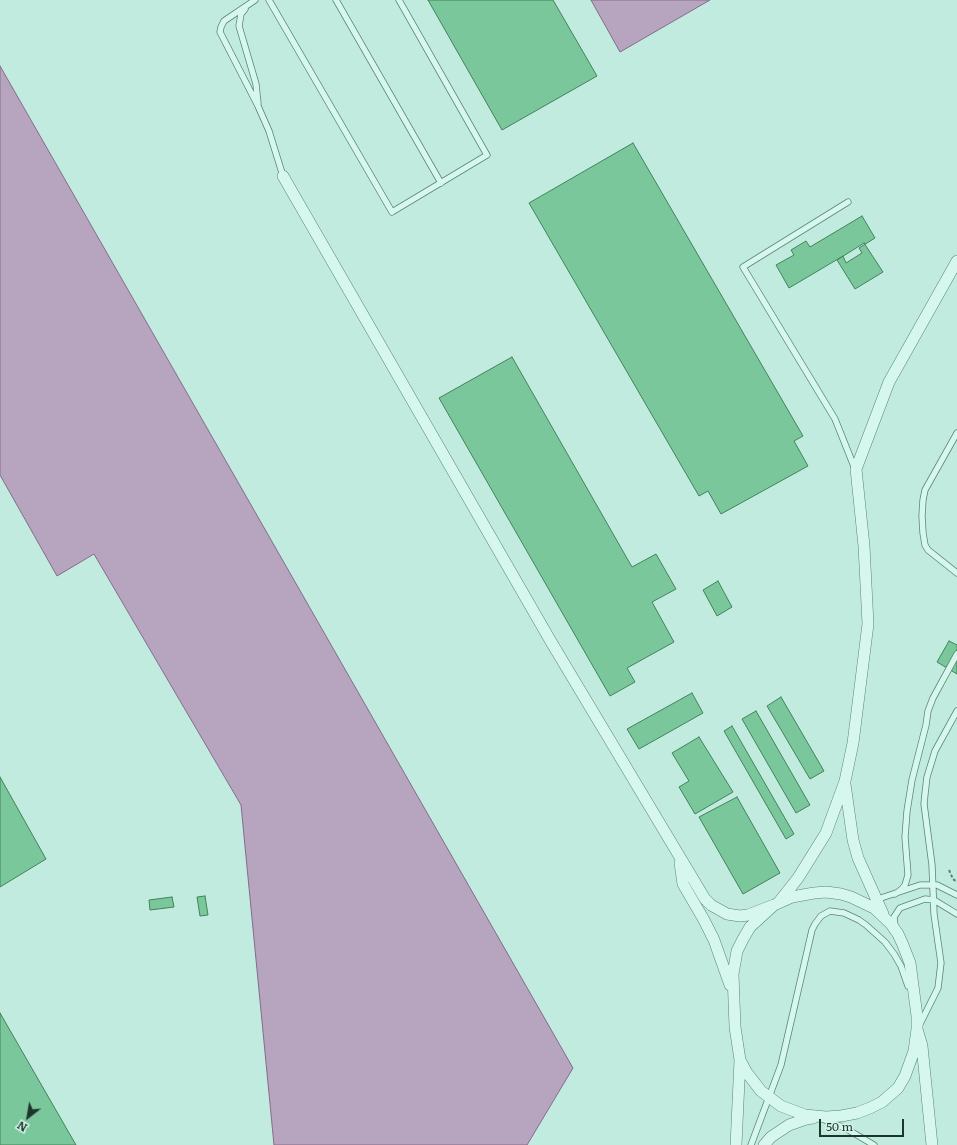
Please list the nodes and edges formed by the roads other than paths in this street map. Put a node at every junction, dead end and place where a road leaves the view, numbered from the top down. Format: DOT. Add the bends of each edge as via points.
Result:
graph roads {
  1 [pos="256,0"];
  2 [pos="269,0"];
  3 [pos="336,0"];
  4 [pos="399,0"];
  5 [pos="250,4"];
  6 [pos="258,106"];
  7 [pos="283,176"];
  8 [pos="441,183"];
  9 [pos="848,202"];
  10 [pos="957,261"];
  11 [pos="957,433"];
  12 [pos="856,469"];
  13 [pos="957,573"];
  14 [pos="957,654"];
  15 [pos="957,711"];
  16 [pos="845,782"];
  17 [pos="679,857"];
  18 [pos="933,884"];
  19 [pos="895,894"];
  20 [pos="957,895"];
  21 [pos="851,897"];
  22 [pos="876,900"];
  23 [pos="934,900"];
  24 [pos="776,904"];
  25 [pos="957,914"];
  26 [pos="884,916"];
  27 [pos="898,934"];
  28 [pos="733,993"];
  29 [pos="917,1016"];
  30 [pos="917,1029"];
  31 [pos="740,1060"];
  32 [pos="769,1097"];
  33 [pos="817,1117"];
  34 [pos="736,1145"];
  35 [pos="751,1145"];
  36 [pos="764,1145"];
  37 [pos="874,1145"];
  38 [pos="932,1145"];
  1 -- 5 [label="lane"];
  2 -- 8 [label="lane" via="392,212"];
  3 -- 8 [label="lane"];
  4 -- 8 [label="lane" via="487,155"];
  5 -- 6 [label="lane" via="241,14 239,26 256,84"];
  5 -- 6 [label="lane" via="224,21 220,32"];
  6 -- 7 [label="lane"];
  7 -- 17 [label="street" via="550,640"];
  9 -- 12 [label="lane" via="743,267 835,419"];
  10 -- 12 [label="street" via="888,382"];
  11 -- 13 [label="lane" via="925,490 922,516 925,545 928,550"];
  12 -- 16 [label="street" via="864,546 868,624 853,743"];
  14 -- 19 [label="lane" via="928,711 907,811 905,837 908,875 902,890"];
  15 -- 18 [label="lane" via="935,750 926,783 924,804"];
  16 -- 22 [label="street" via="853,840"];
  16 -- 24 [label="street" via="826,833 798,878"];
  17 -- 24 [label="street" via="705,899 732,916 748,915"];
  17 -- 28 [label="street" via="683,884 714,940"];
  18 -- 19 [label="lane" via="919,885"];
  18 -- 20 [label="lane"];
  18 -- 23 [label="lane"];
  19 -- 22 [label="lane"];
  21 -- 22 [label="lane"];
  21 -- 24 [label="street" via="826,892 814,893 792,897"];
  21 -- 26 [label="street"];
  22 -- 26 [label="street"];
  23 -- 25 [label="lane"];
  23 -- 27 [label="lane" via="925,899 900,908 894,921"];
  23 -- 30 [label="lane" via="941,976 934,998"];
  24 -- 28 [label="street" via="750,927 737,951"];
  26 -- 27 [label="street"];
  27 -- 29 [label="street" via="910,963"];
  28 -- 31 [label="street"];
  29 -- 30 [label="street"];
  29 -- 32 [label="lane" via="901,966 885,942 852,916 835,911 825,913 812,930 782,1065"];
  30 -- 33 [label="street" via="910,1064 898,1088 891,1095 857,1113"];
  30 -- 38 [label="street" via="922,1046"];
  31 -- 32 [label="street" via="754,1083"];
  31 -- 34 [label="street"];
  32 -- 33 [label="street" via="781,1106"];
  32 -- 35 [label="lane"];
  33 -- 36 [label="street" via="806,1118 789,1125"];
  33 -- 37 [label="lane" via="844,1128"];
}
